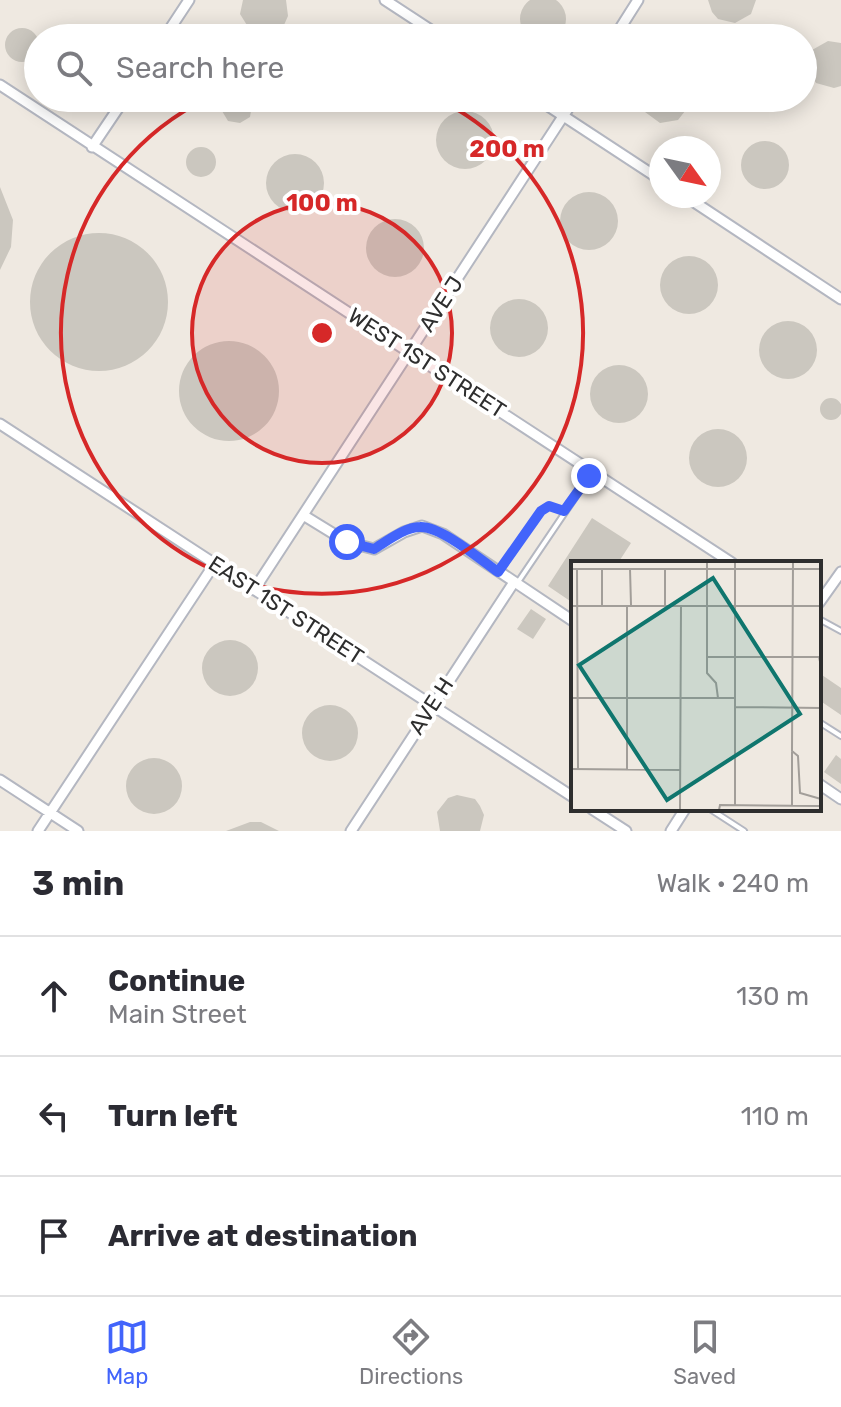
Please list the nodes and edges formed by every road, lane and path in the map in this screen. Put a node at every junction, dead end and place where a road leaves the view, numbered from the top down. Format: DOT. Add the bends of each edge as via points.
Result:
graph roads {
  1 [pos="189,0"];
  2 [pos="385,0"];
  3 [pos="638,0"];
  4 [pos="173,24"];
  5 [pos="422,24"];
  6 [pos="623,24"];
  7 [pos="0,85"];
  8 [pos="24,101"];
  9 [pos="40,112"];
  10 [pos="116,112"];
  11 [pos="557,112"];
  12 [pos="566,112"];
  13 [pos="563,116"];
  14 [pos="92,147"];
  15 [pos="649,172"];
  16 [pos="703,208"];
  17 [pos="841,299"];
  18 [pos="410,352"];
  19 [pos="0,424"];
  20 [pos="593,472"];
  21 [pos="564,511"];
  22 [pos="303,515"];
  23 [pos="729,561"];
  24 [pos="215,563"];
  25 [pos="498,572"];
  26 [pos="841,572"];
  27 [pos="515,583"];
  28 [pos="254,590"];
  29 [pos="821,600"];
  30 [pos="571,620"];
  31 [pos="821,620"];
  32 [pos="841,631"];
  33 [pos="431,705"];
  34 [pos="821,723"];
  35 [pos="841,736"];
  36 [pos="0,780"];
  37 [pos="821,785"];
  38 [pos="571,796"];
  39 [pos="841,799"];
  40 [pos="595,811"];
  41 [pos="684,811"];
  42 [pos="713,811"];
  43 [pos="50,813"];
  44 [pos="38,831"];
  45 [pos="78,831"];
  46 [pos="351,831"];
  47 [pos="626,831"];
  48 [pos="671,831"];
  49 [pos="744,831"];
  1 -- 4 [label="street"];
  2 -- 5 [label="street"];
  3 -- 6 [label="street"];
  7 -- 8 [label="street, WEST 1ST STREET"];
  9 -- 14 [label="street, WEST 1ST STREET"];
  10 -- 14 [label="street"];
  11 -- 13 [label="street"];
  12 -- 13 [label="street, AVE J"];
  13 -- 15 [label="street"];
  13 -- 18 [label="street, AVE J"];
  14 -- 18 [label="street, WEST 1ST STREET"];
  16 -- 17 [label="street"];
  18 -- 20 [label="street, WEST 1ST STREET"];
  18 -- 22 [label="street, AVE J"];
  19 -- 24 [label="street, EAST 1ST STREET"];
  20 -- 21 [label="lane"];
  20 -- 23 [label="street, WEST 1ST STREET"];
  21 -- 25 [label="lane" via="549,506 541,511"];
  21 -- 27 [label="lane"];
  22 -- 25 [label="street" via="347,542 374,549 422,526 443,534"];
  22 -- 28 [label="street, AVE J"];
  24 -- 28 [label="street, EAST 1ST STREET"];
  24 -- 43 [label="street"];
  25 -- 27 [label="street"];
  26 -- 29 [label="street"];
  27 -- 30 [label="street"];
  27 -- 33 [label="street, AVE H"];
  28 -- 33 [label="street, EAST 1ST STREET"];
  31 -- 32 [label="lane"];
  33 -- 38 [label="street, EAST 1ST STREET"];
  33 -- 46 [label="street, AVE H"];
  34 -- 35 [label="lane"];
  36 -- 43 [label="street"];
  37 -- 39 [label="street"];
  40 -- 47 [label="street"];
  41 -- 48 [label="street"];
  42 -- 49 [label="lane"];
  43 -- 44 [label="street"];
  43 -- 45 [label="street"];
}
